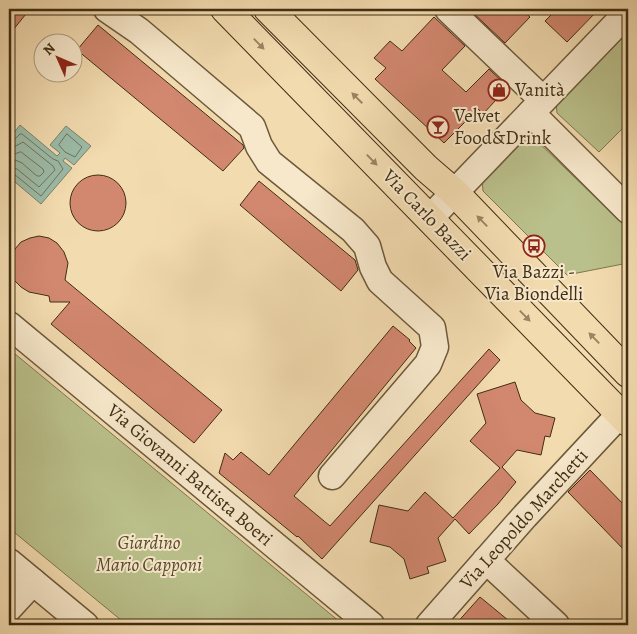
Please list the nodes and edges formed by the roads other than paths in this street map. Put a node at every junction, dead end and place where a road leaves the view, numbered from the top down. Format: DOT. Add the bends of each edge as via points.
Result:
graph roads {
  1 [pos="107,9"];
  2 [pos="224,9"];
  3 [pos="268,9"];
  4 [pos="448,9"];
  5 [pos="628,12"];
  6 [pos="537,107"];
  7 [pos="454,193"];
  8 [pos="628,210"];
  9 [pos="430,218"];
  10 [pos="9,325"];
  11 [pos="628,373"];
  12 [pos="624,418"];
  13 [pos="332,476"];
  14 [pos="486,560"];
  15 [pos="9,562"];
  16 [pos="33,582"];
  17 [pos="9,608"];
  18 [pos="85,625"];
  19 [pos="371,625"];
  20 [pos="429,625"];
  21 [pos="556,625"];
  1 -- 13 [label="street" via="140,31 252,127 270,162 353,230 367,246 380,281 432,328 435,347 428,364"];
  2 -- 9 [label="main road, Via Carlo Bazzi, one-way"];
  7 -- 3 [label="main road, Via Carlo Bazzi, one-way"];
  4 -- 6 [label="street"];
  5 -- 6 [label="street"];
  6 -- 7 [label="street"];
  6 -- 8 [label="street"];
  7 -- 9 [label="street"];
  11 -- 7 [label="main road, Via Carlo Bazzi, one-way"];
  9 -- 12 [label="main road, Via Carlo Bazzi, one-way"];
  10 -- 19 [label="street, Via Giovanni Battista Boeri"];
  12 -- 14 [label="street, Via Leopoldo Marchetti" via="525,516"];
  14 -- 20 [label="street, Via Leopoldo Marchetti"];
  14 -- 21 [label="street"];
  15 -- 16 [label="street"];
  16 -- 17 [label="street"];
  16 -- 18 [label="street"];
}
